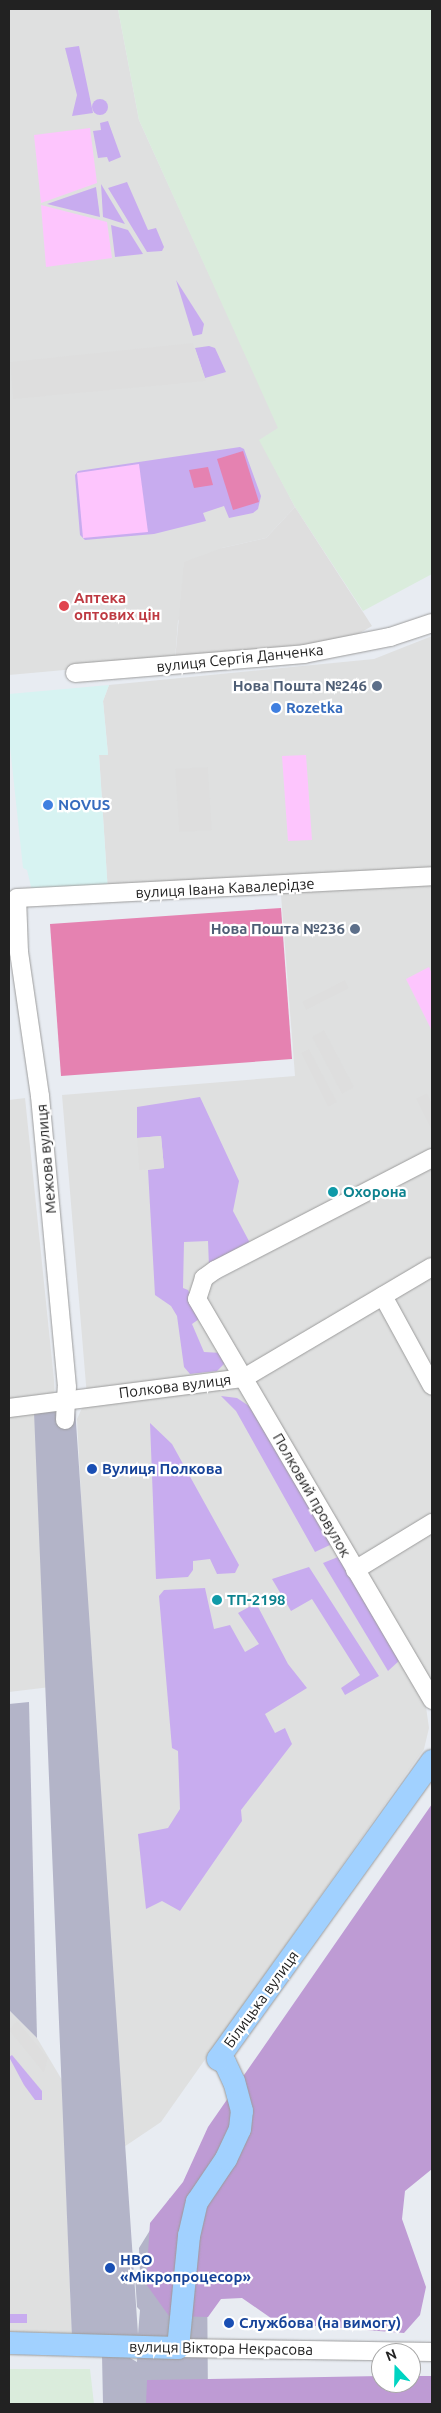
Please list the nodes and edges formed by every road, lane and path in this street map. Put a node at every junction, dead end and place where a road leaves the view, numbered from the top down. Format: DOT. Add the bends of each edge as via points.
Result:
graph roads {
  1 [pos="432,623"];
  2 [pos="75,673"];
  3 [pos="432,876"];
  4 [pos="17,898"];
  5 [pos="432,1158"];
  6 [pos="432,1267"];
  7 [pos="383,1296"];
  8 [pos="244,1378"];
  9 [pos="432,1386"];
  10 [pos="66,1401"];
  11 [pos="9,1408"];
  12 [pos="65,1420"];
  13 [pos="432,1523"];
  14 [pos="355,1570"];
  15 [pos="432,1700"];
  16 [pos="432,1761"];
  17 [pos="9,2343"];
  18 [pos="178,2348"];
  19 [pos="432,2352"];
  1 -- 2 [label="street, вулиця Сергія Данченка" via="390,637 304,654"];
  3 -- 4 [label="street, вулиця Івана Кавалерідзе"];
  4 -- 10 [label="street, Межова вулиця" via="20,952 40,1096"];
  5 -- 8 [label="street, Полковий провулок" via="204,1278 198,1288 197,1300"];
  6 -- 7 [label="street, Полкова вулиця"];
  7 -- 8 [label="street, Полкова вулиця"];
  7 -- 9 [label="street"];
  8 -- 10 [label="street, Полкова вулиця"];
  8 -- 14 [label="street, Полковий провулок"];
  10 -- 11 [label="street, Полкова вулиця"];
  10 -- 12 [label="street, Межова вулиця"];
  13 -- 14 [label="street"];
  14 -- 15 [label="street, Полковий провулок"];
  16 -- 18 [label="main road, Білицька вулиця" via="218,2058 225,2063 234,2082 242,2110 240,2129 226,2159 197,2202 189,2236"];
  17 -- 18 [label="main road, вулиця Віктора Некрасова"];
  18 -- 19 [label="street, вулиця Віктора Некрасова"];
}
